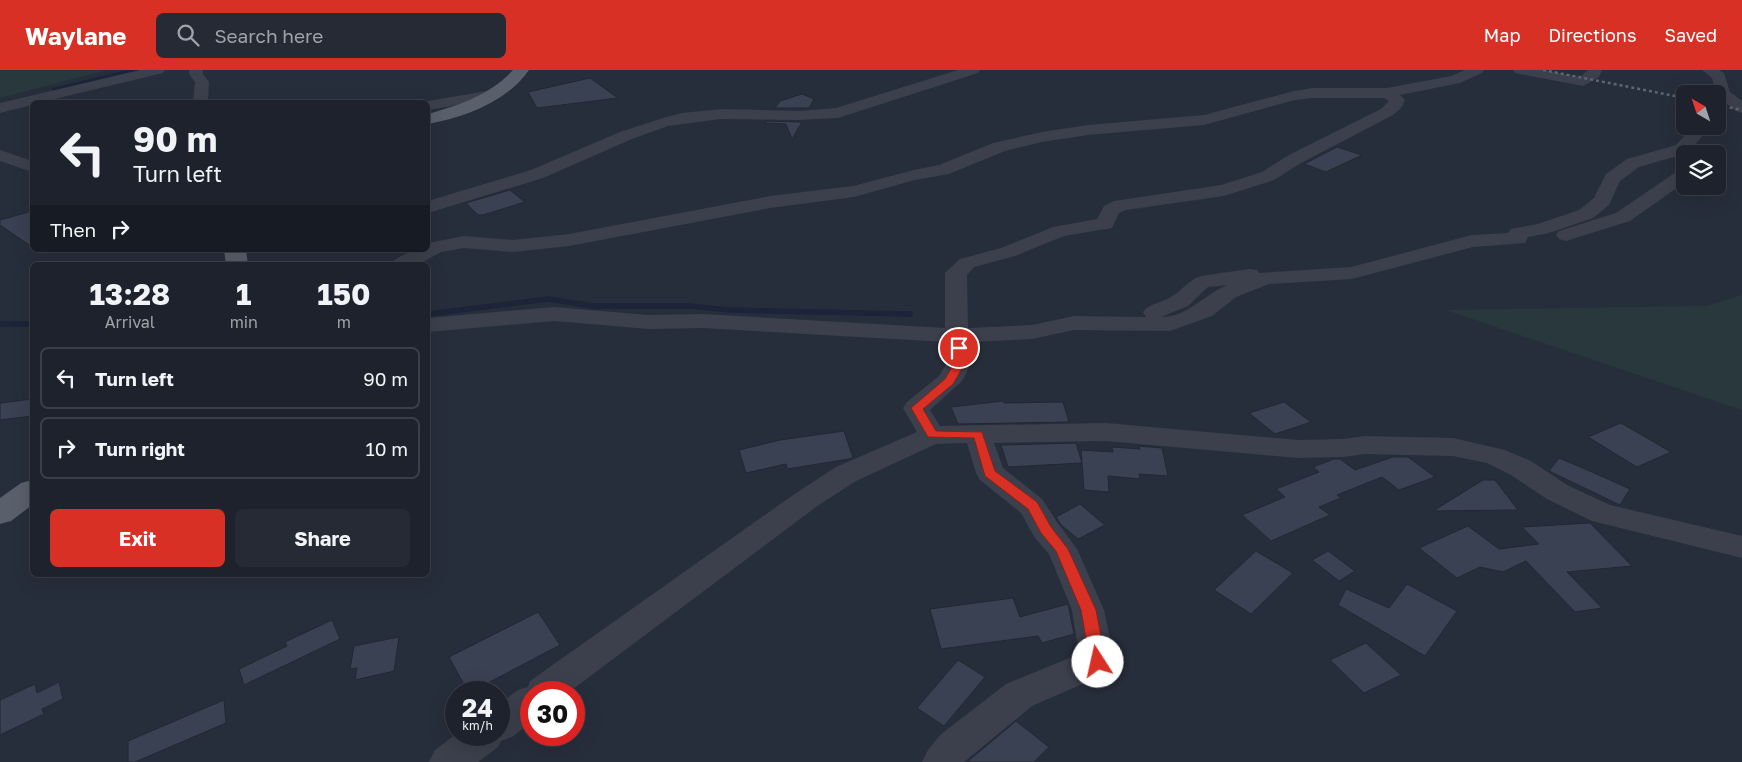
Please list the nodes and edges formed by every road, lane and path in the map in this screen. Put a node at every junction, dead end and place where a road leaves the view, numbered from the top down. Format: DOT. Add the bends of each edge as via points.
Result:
graph roads {
  1 [pos="158,70"];
  2 [pos="196,70"];
  3 [pos="521,70"];
  4 [pos="973,70"];
  5 [pos="1477,70"];
  6 [pos="1520,70"];
  7 [pos="1595,70"];
  8 [pos="1710,70"];
  9 [pos="1388,93"];
  10 [pos="493,95"];
  11 [pos="33,100"];
  12 [pos="201,100"];
  13 [pos="30,101"];
  14 [pos="430,105"];
  15 [pos="0,108"];
  16 [pos="1740,114"];
  17 [pos="430,118"];
  18 [pos="1695,135"];
  19 [pos="0,155"];
  20 [pos="30,166"];
  21 [pos="1676,180"];
  22 [pos="430,206"];
  23 [pos="1518,236"];
  24 [pos="430,250"];
  25 [pos="426,252"];
  26 [pos="406,262"];
  27 [pos="430,317"];
  28 [pos="430,325"];
  29 [pos="957,332"];
  30 [pos="932,434"];
  31 [pos="978,435"];
  32 [pos="30,491"];
  33 [pos="0,513"];
  34 [pos="1742,546"];
  35 [pos="559,681"];
  36 [pos="470,746"];
  37 [pos="448,762"];
  38 [pos="941,762"];
  1 -- 11 [label="street"];
  2 -- 12 [label="street" via="202,82"];
  3 -- 10 [label="main road" via="506,87"];
  4 -- 22 [label="street" via="838,113 722,114 649,126 536,174"];
  5 -- 9 [label="street" via="1455,80"];
  6 -- 7 [label="street" via="1583,82"];
  8 -- 16 [label="street" via="1719,76 1723,94"];
  9 -- 24 [label="street" via="1313,93 1204,120 1042,137 999,147 943,170 854,191 770,202 570,240 513,246 464,242"];
  9 -- 29 [label="street" via="1397,100 1387,112 1268,176 1224,190 1120,205 1111,210 1105,224 1060,231 1008,252 967,263 956,273"];
  10 -- 14 [label="street"];
  10 -- 17 [label="main road"];
  13 -- 15 [label="street"];
  18 -- 23 [label="street" via="1682,149 1633,163 1612,178 1602,201 1586,214"];
  19 -- 20 [label="street"];
  21 -- 23 [label="street" via="1623,217 1595,228 1558,237"];
  23 -- 29 [label="street" via="1467,234 1345,267 1214,279 1201,282 1173,307 1149,314 1066,310"];
  25 -- 26 [label="street"];
  27 -- 29 [label="street" via="548,307 606,312 699,311 785,318 894,317 922,320"];
  28 -- 29 [label="street" via="554,314 648,322 703,321"];
  29 -- 30 [label="street" via="961,360 949,381 916,408"];
  30 -- 31 [label="street"];
  30 -- 35 [label="street" via="846,474 806,500"];
  31 -- 34 [label="street" via="1106,432 1298,449 1364,445 1453,448 1495,456 1602,514"];
  31 -- 38 [label="street" via="990,473 1032,506 1062,549 1088,610 1098,662 1019,694 953,747"];
  32 -- 33 [label="main road"];
  36 -- 37 [label="street"];
}
